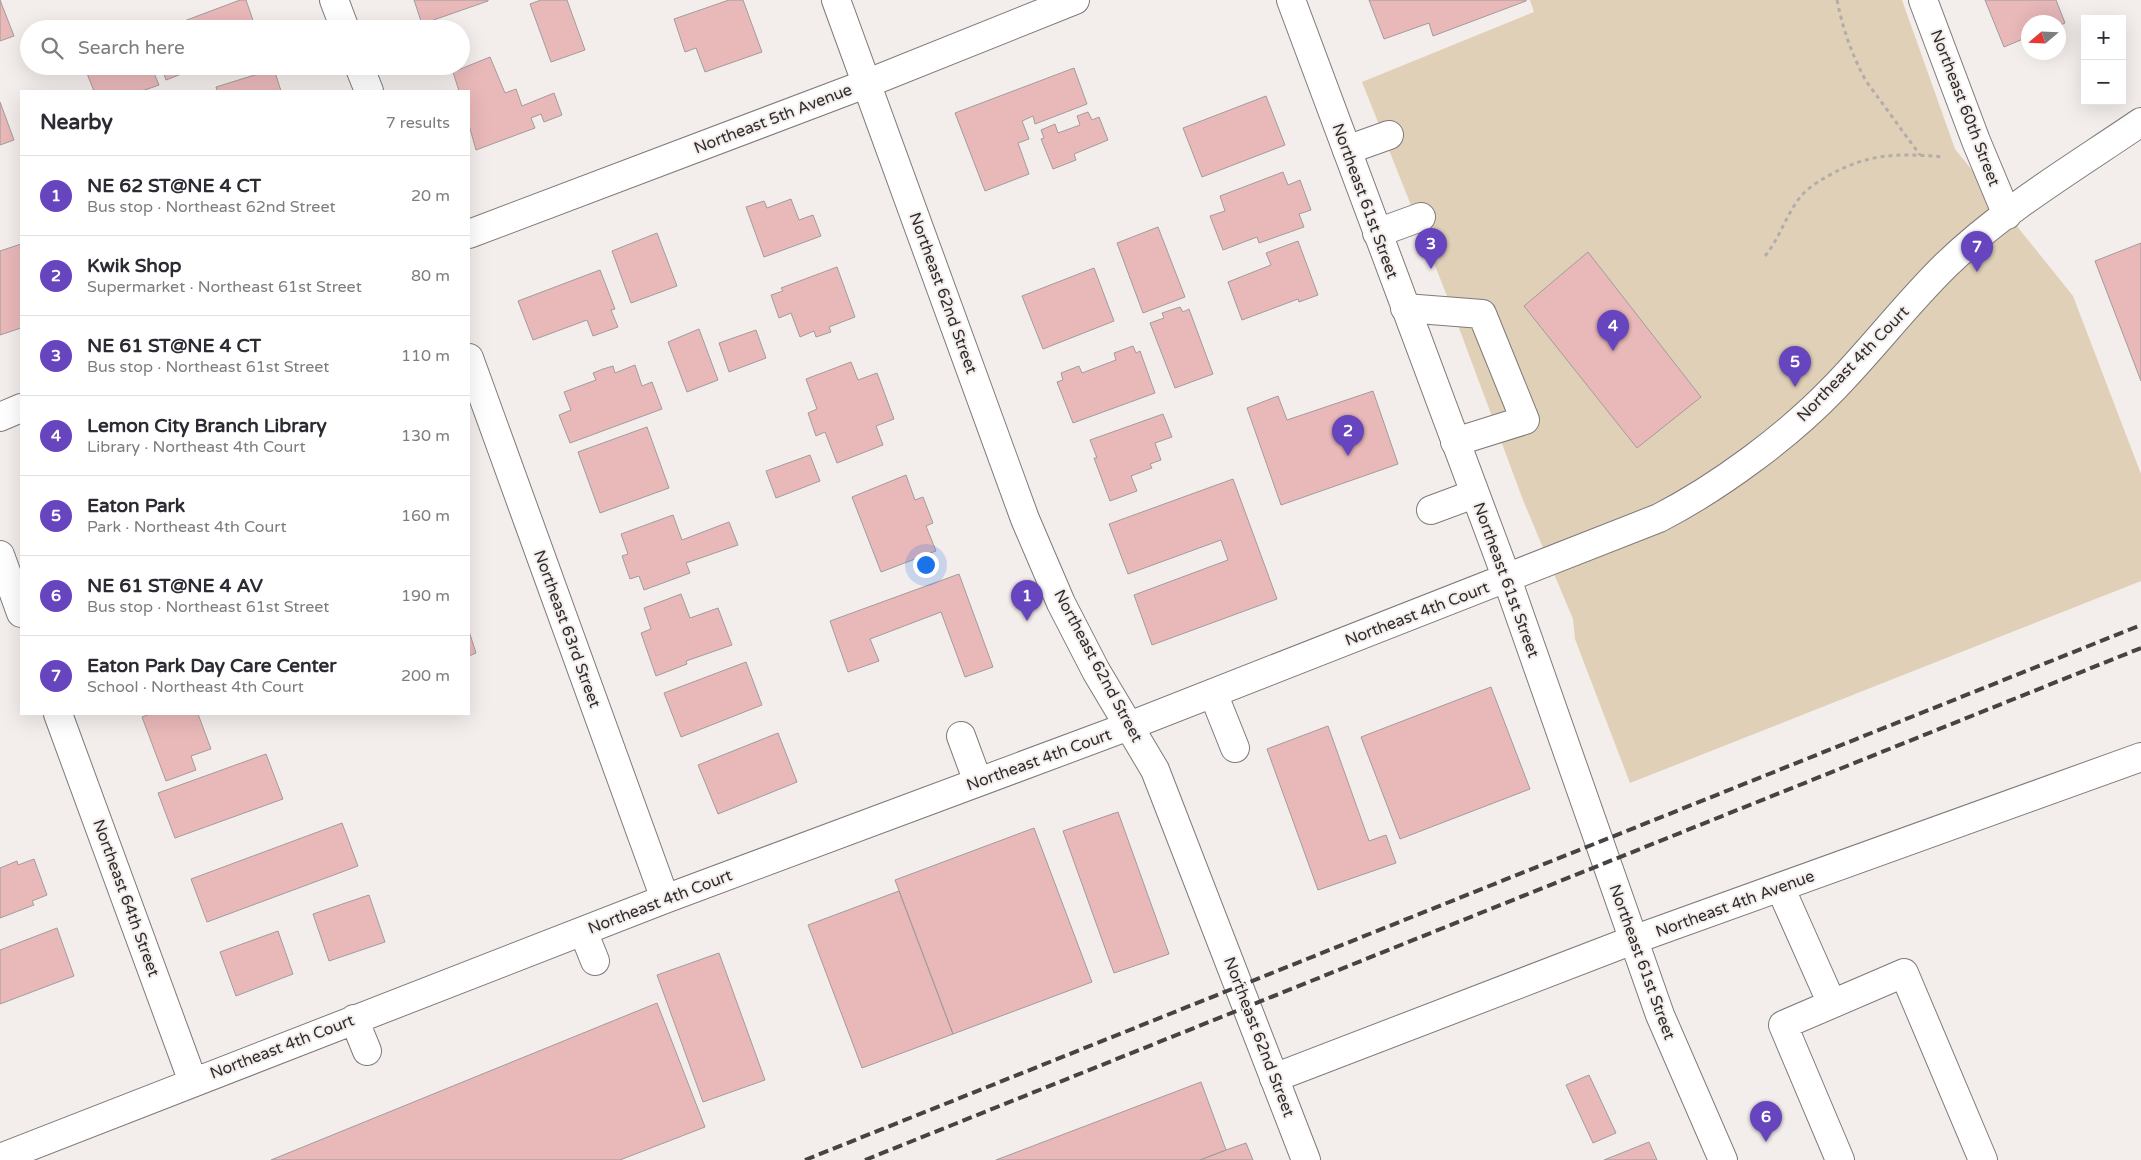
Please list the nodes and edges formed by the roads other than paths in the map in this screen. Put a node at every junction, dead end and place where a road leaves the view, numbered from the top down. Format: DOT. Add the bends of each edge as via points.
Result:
graph roads {
  1 [pos="334,0"];
  2 [pos="836,0"];
  3 [pos="1075,0"];
  4 [pos="1291,0"];
  5 [pos="1923,0"];
  6 [pos="342,20"];
  7 [pos="363,75"];
  8 [pos="868,83"];
  9 [pos="369,90"];
  10 [pos="2141,122"];
  11 [pos="1389,135"];
  12 [pos="1346,150"];
  13 [pos="2007,215"];
  14 [pos="1421,217"];
  15 [pos="1377,233"];
  16 [pos="470,234"];
  17 [pos="1405,308"];
  18 [pos="470,361"];
  19 [pos="20,408"];
  20 [pos="0,417"];
  21 [pos="1455,442"];
  22 [pos="1474,494"];
  23 [pos="1431,510"];
  24 [pos="0,554"];
  25 [pos="1507,579"];
  26 [pos="20,610"];
  27 [pos="1213,693"];
  28 [pos="58,715"];
  29 [pos="1129,726"];
  30 [pos="961,736"];
  31 [pos="1235,748"];
  32 [pos="2141,758"];
  33 [pos="978,782"];
  34 [pos="1780,887"];
  35 [pos="665,899"];
  36 [pos="583,931"];
  37 [pos="1633,940"];
  38 [pos="595,961"];
  39 [pos="1832,1004"];
  40 [pos="354,1020"];
  41 [pos="367,1051"];
  42 [pos="1274,1078"];
  43 [pos="193,1082"];
  44 [pos="0,1158"];
  45 [pos="1306,1160"];
  46 [pos="1723,1160"];
  47 [pos="1840,1160"];
  48 [pos="1983,1160"];
  1 -- 6 [label="street"];
  2 -- 8 [label="street, Northeast 62nd Street"];
  3 -- 8 [label="street, Northeast 5th Avenue"];
  4 -- 12 [label="street, Northeast 61st Street"];
  5 -- 13 [label="street, Northeast 60th Street"];
  7 -- 9 [label="street"];
  8 -- 16 [label="street, Northeast 5th Avenue"];
  8 -- 29 [label="street, Northeast 62nd Street" via="1025,519 1096,671"];
  10 -- 13 [label="street, Northeast 4th Court"];
  11 -- 12 [label="street"];
  12 -- 15 [label="street, Northeast 61st Street"];
  13 -- 25 [label="street, Northeast 4th Court" via="1945,266 1818,404 1717,485 1660,518"];
  14 -- 15 [label="street"];
  15 -- 17 [label="street, Northeast 61st Street"];
  17 -- 21 [label="street, Northeast 61st Street"];
  17 -- 21 [label="street" via="1482,314 1525,420"];
  18 -- 35 [label="street, Northeast 63rd Street"];
  19 -- 20 [label="street"];
  21 -- 22 [label="street, Northeast 61st Street"];
  22 -- 23 [label="street"];
  22 -- 25 [label="street, Northeast 61st Street"];
  24 -- 26 [label="street"];
  25 -- 27 [label="street, Northeast 4th Court"];
  25 -- 37 [label="street, Northeast 61st Street"];
  27 -- 29 [label="street, Northeast 4th Court"];
  27 -- 31 [label="street"];
  28 -- 43 [label="street, Northeast 64th Street"];
  29 -- 33 [label="street, Northeast 4th Court"];
  29 -- 42 [label="street, Northeast 62nd Street" via="1155,770"];
  30 -- 33 [label="street"];
  32 -- 34 [label="street, Northeast 4th Avenue"];
  33 -- 35 [label="street, Northeast 4th Court"];
  34 -- 37 [label="street, Northeast 4th Avenue"];
  34 -- 39 [label="street"];
  35 -- 36 [label="street, Northeast 4th Court"];
  36 -- 38 [label="street"];
  36 -- 40 [label="street, Northeast 4th Court"];
  37 -- 42 [label="street, Northeast 4th Avenue"];
  37 -- 46 [label="street, Northeast 61st Street" via="1660,1014"];
  39 -- 47 [label="street" via="1783,1025"];
  39 -- 48 [label="street" via="1904,974"];
  40 -- 41 [label="street"];
  40 -- 43 [label="street, Northeast 4th Court"];
  42 -- 45 [label="street, Northeast 62nd Street"];
  43 -- 44 [label="street, Northeast 4th Court"];
}
